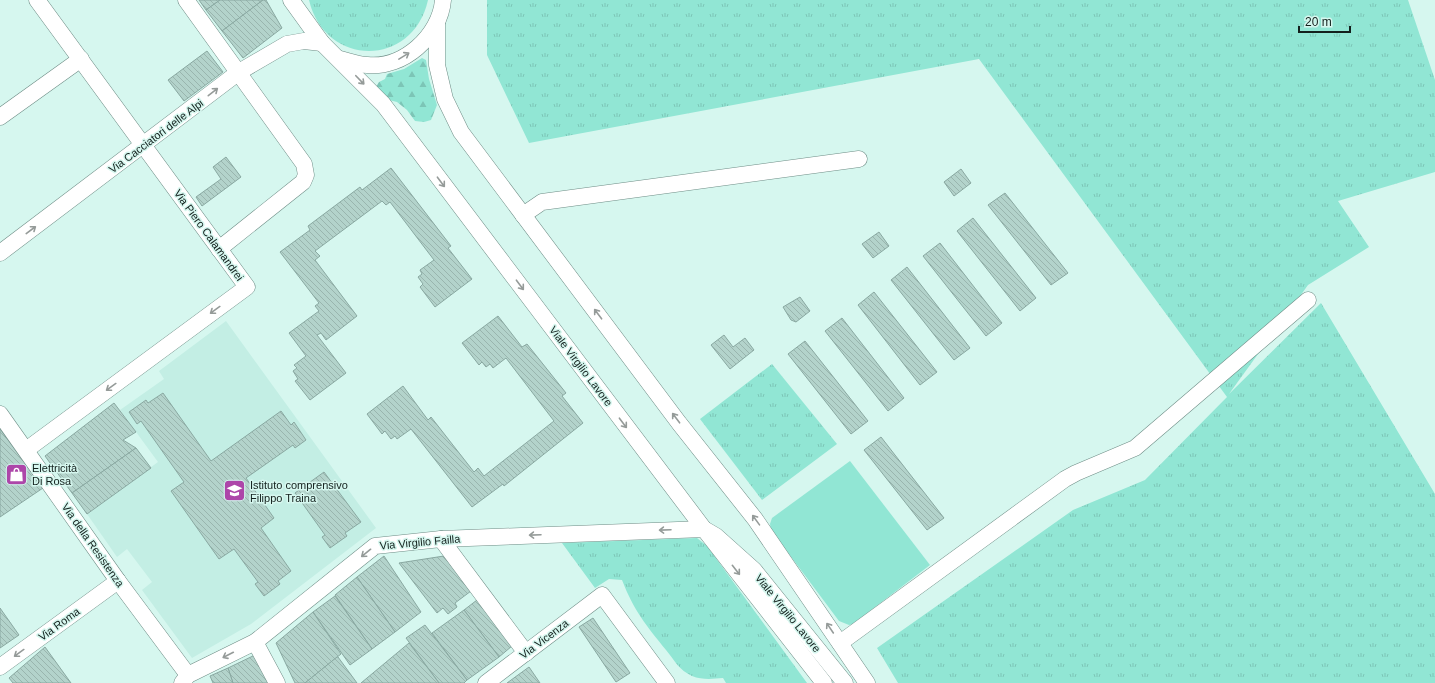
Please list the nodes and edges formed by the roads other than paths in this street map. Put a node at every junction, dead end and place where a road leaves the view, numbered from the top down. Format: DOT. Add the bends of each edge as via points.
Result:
graph roads {
  1 [pos="37,0"];
  2 [pos="186,0"];
  3 [pos="443,0"];
  4 [pos="295,3"];
  5 [pos="437,23"];
  6 [pos="322,44"];
  7 [pos="81,59"];
  8 [pos="340,59"];
  9 [pos="239,72"];
  10 [pos="0,117"];
  11 [pos="144,146"];
  12 [pos="859,159"];
  13 [pos="523,215"];
  14 [pos="219,249"];
  15 [pos="0,253"];
  16 [pos="1308,300"];
  17 [pos="0,414"];
  18 [pos="26,450"];
  19 [pos="704,529"];
  20 [pos="441,539"];
  21 [pos="118,581"];
  22 [pos="255,642"];
  23 [pos="840,643"];
  24 [pos="526,652"];
  25 [pos="0,667"];
  26 [pos="185,679"];
  27 [pos="277,683"];
  28 [pos="486,683"];
  29 [pos="667,683"];
  30 [pos="824,683"];
  31 [pos="845,683"];
  32 [pos="867,683"];
  1 -- 7 [label="street, Via Piero Calamandrei"];
  2 -- 9 [label="street"];
  3 -- 5 [label="street"];
  4 -- 6 [label="street, Viale Virgilio Lavore"];
  8 -- 5 [label="street, one-way" via="367,66 396,61 420,46"];
  5 -- 13 [label="street, Viale Virgilio Lavore" via="437,65 445,99 461,132"];
  6 -- 8 [label="street, Viale Virgilio Lavore"];
  6 -- 9 [label="street, Via Cacciatori delle Alpi" via="304,41 287,44"];
  7 -- 10 [label="street"];
  7 -- 11 [label="street, Via Piero Calamandrei"];
  8 -- 19 [label="street, Viale Virgilio Lavore, one-way" via="383,104"];
  11 -- 9 [label="street, Via Cacciatori delle Alpi, one-way"];
  9 -- 14 [label="street" via="304,164 306,175 303,182"];
  11 -- 14 [label="street, Via Piero Calamandrei"];
  15 -- 11 [label="street, Via Cacciatori delle Alpi, one-way"];
  12 -- 13 [label="street" via="542,202"];
  23 -- 13 [label="street, Viale Virgilio Lavore, one-way" via="755,519"];
  14 -- 18 [label="street, Via Piero Calamandrei, one-way" via="247,287"];
  16 -- 23 [label="street" via="1135,448 1065,479"];
  17 -- 18 [label="street, Via della Resistenza"];
  18 -- 21 [label="street, Via della Resistenza"];
  19 -- 20 [label="street, Via Virgilio Failla, one-way"];
  19 -- 30 [label="street, one-way"];
  19 -- 31 [label="street, Viale Virgilio Lavore" via="716,536 754,570"];
  20 -- 22 [label="street, Via Virgilio Failla, one-way" via="375,546"];
  20 -- 24 [label="street"];
  21 -- 25 [label="street, Via Roma, one-way"];
  21 -- 26 [label="street, Via della Resistenza"];
  22 -- 26 [label="street, Via Virgilio Failla, one-way"];
  22 -- 27 [label="street"];
  23 -- 32 [label="street, Viale Virgilio Lavore"];
  24 -- 28 [label="street, Via Vicenza"];
  24 -- 29 [label="street, Via Vicenza" via="602,595"];
}
